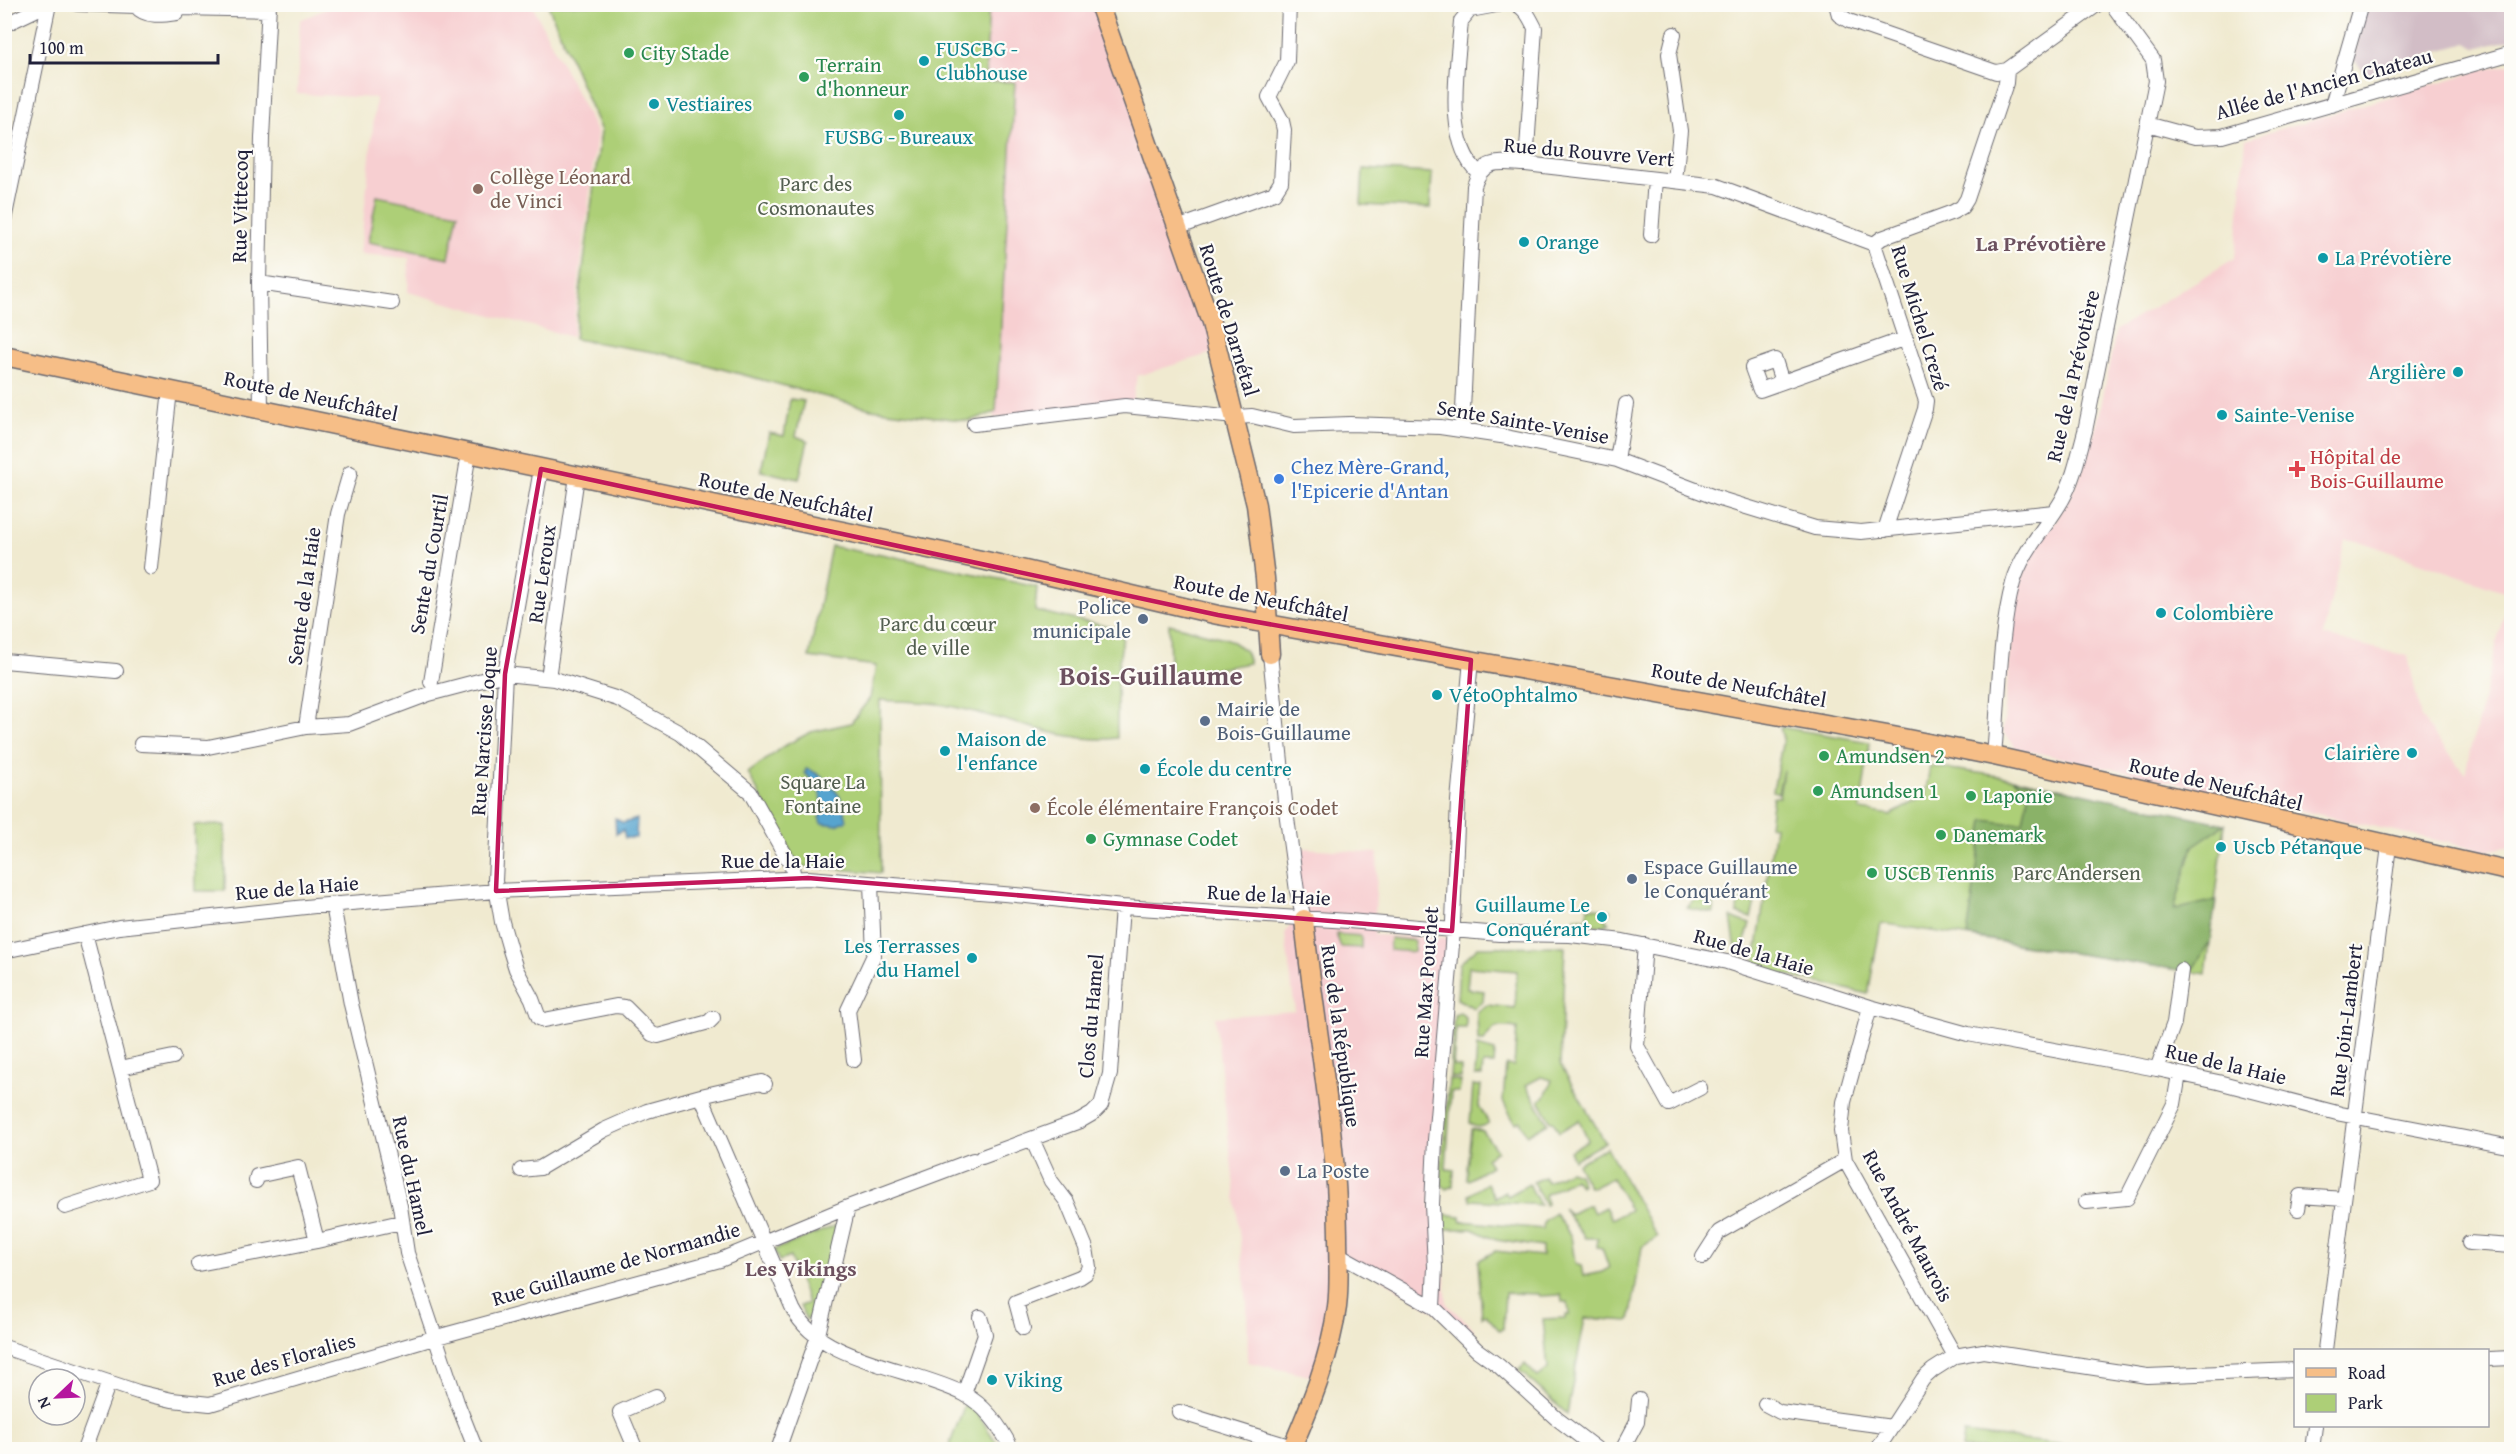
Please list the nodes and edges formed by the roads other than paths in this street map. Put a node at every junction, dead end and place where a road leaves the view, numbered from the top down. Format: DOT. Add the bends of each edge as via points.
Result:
graph roads {
  1 [pos="48,4"];
  2 [pos="77,4"];
  3 [pos="1098,4"];
  4 [pos="1289,4"];
  5 [pos="1502,4"];
  6 [pos="1836,4"];
  7 [pos="2098,4"];
  8 [pos="2361,4"];
  9 [pos="137,5"];
  10 [pos="1520,5"];
  11 [pos="178,6"];
  12 [pos="269,7"];
  13 [pos="2115,8"];
  14 [pos="4,25"];
  15 [pos="1674,34"];
  16 [pos="2511,53"];
  17 [pos="2007,70"];
  18 [pos="2332,105"];
  19 [pos="2147,124"];
  20 [pos="1526,164"];
  21 [pos="1479,172"];
  22 [pos="1655,178"];
  23 [pos="1675,181"];
  24 [pos="4,220"];
  25 [pos="1177,228"];
  26 [pos="1650,235"];
  27 [pos="1874,244"];
  28 [pos="259,283"];
  29 [pos="392,303"];
  30 [pos="1906,338"];
  31 [pos="4,357"];
  32 [pos="1782,382"];
  33 [pos="170,390"];
  34 [pos="1626,404"];
  35 [pos="261,408"];
  36 [pos="1235,417"];
  37 [pos="974,424"];
  38 [pos="1462,430"];
  39 [pos="469,453"];
  40 [pos="1617,460"];
  41 [pos="541,469"];
  42 [pos="350,474"];
  43 [pos="577,476"];
  44 [pos="2054,512"];
  45 [pos="1885,530"];
  46 [pos="151,568"];
  47 [pos="1267,624"];
  48 [pos="1270,654"];
  49 [pos="1471,660"];
  50 [pos="4,662"];
  51 [pos="116,671"];
  52 [pos="505,674"];
  53 [pos="548,678"];
  54 [pos="431,682"];
  55 [pos="306,727"];
  56 [pos="141,744"];
  57 [pos="1994,756"];
  58 [pos="2389,846"];
  59 [pos="2511,872"];
  60 [pos="794,878"];
  61 [pos="871,884"];
  62 [pos="496,891"];
  63 [pos="333,905"];
  64 [pos="1122,907"];
  65 [pos="1304,918"];
  66 [pos="1452,931"];
  67 [pos="85,934"];
  68 [pos="1646,945"];
  69 [pos="4,951"];
  70 [pos="2181,970"];
  71 [pos="1870,1007"];
  72 [pos="713,1018"];
  73 [pos="172,1057"];
  74 [pos="854,1060"];
  75 [pos="120,1068"];
  76 [pos="2157,1069"];
  77 [pos="2179,1074"];
  78 [pos="765,1084"];
  79 [pos="1700,1088"];
  80 [pos="701,1096"];
  81 [pos="2355,1117"];
  82 [pos="1032,1139"];
  83 [pos="2511,1147"];
  84 [pos="977,1159"];
  85 [pos="1845,1160"];
  86 [pos="521,1170"];
  87 [pos="255,1180"];
  88 [pos="2344,1199"];
  89 [pos="2086,1202"];
  90 [pos="64,1207"];
  91 [pos="848,1207"];
  92 [pos="2298,1209"];
  93 [pos="401,1222"];
  94 [pos="317,1241"];
  95 [pos="764,1242"];
  96 [pos="2469,1243"];
  97 [pos="2511,1246"];
  98 [pos="1338,1254"];
  99 [pos="1703,1257"];
  100 [pos="198,1264"];
  101 [pos="1433,1307"];
  102 [pos="980,1317"];
  103 [pos="1023,1328"];
  104 [pos="436,1337"];
  105 [pos="817,1339"];
  106 [pos="4,1347"];
  107 [pos="2325,1349"];
  108 [pos="1955,1356"];
  109 [pos="2511,1358"];
  110 [pos="2489,1359"];
  111 [pos="2294,1370"];
  112 [pos="109,1382"];
  113 [pos="964,1394"];
  114 [pos="656,1396"];
  115 [pos="1639,1400"];
  116 [pos="1765,1404"];
  117 [pos="1179,1412"];
  118 [pos="1892,1427"];
  119 [pos="2315,1427"];
  120 [pos="1292,1448"];
  121 [pos="84,1449"];
  122 [pos="476,1449"];
  123 [pos="636,1449"];
  124 [pos="778,1449"];
  125 [pos="1012,1449"];
  126 [pos="1598,1449"];
  127 [pos="1622,1449"];
  128 [pos="1877,1449"];
  129 [pos="2312,1449"];
  1 -- 14 [label="street"];
  1 -- 24 [label="street"];
  2 -- 9 [label="street"];
  3 -- 25 [label="main road, Route de Darnétal"];
  4 -- 25 [label="street" via="1287,61 1269,97 1284,130 1281,182 1274,193"];
  5 -- 21 [label="street" via="1470,10 1461,21 1454,117 1467,159"];
  6 -- 17 [label="street" via="1839,15 1849,21 1996,72"];
  7 -- 17 [label="street"];
  8 -- 18 [label="street"];
  9 -- 11 [label="street" via="144,13 162,15 177,13"];
  10 -- 20 [label="street" via="1535,28"];
  11 -- 12 [label="street"];
  12 -- 28 [label="street, Rue Vittecoq"];
  13 -- 19 [label="street, Rue de la Prévotière" via="2153,60 2156,81"];
  15 -- 23 [label="street" via="1669,54 1680,131"];
  16 -- 18 [label="street, Allée de l'Ancien Chateau"];
  17 -- 27 [label="street, Rue Michel Crezé" via="1968,199 1962,207"];
  18 -- 19 [label="street, Allée de l'Ancien Chateau" via="2222,136 2195,137"];
  19 -- 44 [label="street, Rue de la Prévotière" via="2085,430 2063,499"];
  20 -- 21 [label="street, Rue du Rouvre Vert" via="1500,163"];
  20 -- 22 [label="street, Rue du Rouvre Vert"];
  21 -- 38 [label="street, Rue du Rouvre Vert" via="1474,186"];
  22 -- 23 [label="street, Rue du Rouvre Vert"];
  22 -- 26 [label="street"];
  23 -- 27 [label="street, Rue du Rouvre Vert" via="1717,186"];
  25 -- 36 [label="main road, Route de Darnétal" via="1211,323"];
  27 -- 30 [label="street, Rue Michel Crezé"];
  28 -- 29 [label="street"];
  28 -- 35 [label="street, Rue Vittecoq"];
  30 -- 32 [label="street"];
  30 -- 45 [label="street, Rue Michel Crezé" via="1923,387 1926,409"];
  31 -- 33 [label="main road, Route de Neufchâtel"];
  33 -- 35 [label="main road, Route de Neufchâtel"];
  33 -- 46 [label="street"];
  34 -- 40 [label="street"];
  35 -- 39 [label="main road, Route de Neufchâtel"];
  36 -- 37 [label="street, Sente Sainte-Venise" via="1125,406"];
  36 -- 38 [label="street, Sente Sainte-Venise" via="1259,417 1294,426 1350,424"];
  36 -- 47 [label="main road, Route de Darnétal" via="1256,505"];
  38 -- 40 [label="street, Sente Sainte-Venise"];
  39 -- 41 [label="main road, Route de Neufchâtel"];
  39 -- 54 [label="street, Sente du Courtil"];
  40 -- 45 [label="street, Sente Sainte-Venise" via="1717,498 1815,528"];
  41 -- 43 [label="main road, Route de Neufchâtel"];
  41 -- 52 [label="street, Rue Narcisse Loque"];
  42 -- 55 [label="street, Sente de la Haie" via="338,514"];
  43 -- 47 [label="main road, Route de Neufchâtel"];
  43 -- 53 [label="street, Rue Leroux"];
  44 -- 45 [label="street, Sente Sainte-Venise"];
  44 -- 57 [label="street, Rue de la Prévotière" via="2032,540 2013,581"];
  47 -- 48 [label="main road, Rue de la République"];
  47 -- 49 [label="main road, Route de Neufchâtel"];
  48 -- 65 [label="street, Rue de la République" via="1286,811"];
  49 -- 57 [label="main road, Route de Neufchâtel"];
  49 -- 66 [label="street, Rue Max Pouchet" via="1458,801"];
  50 -- 51 [label="street"];
  52 -- 53 [label="street"];
  52 -- 55 [label="street" via="429,694 350,724"];
  52 -- 62 [label="street, Rue Narcisse Loque"];
  53 -- 60 [label="street" via="618,699 680,733 750,792 792,867"];
  55 -- 56 [label="street" via="208,747"];
  57 -- 58 [label="main road, Route de Neufchâtel"];
  58 -- 59 [label="main road, Route de Neufchâtel"];
  58 -- 81 [label="street, Rue Join-Lambert"];
  60 -- 61 [label="street, Rue de la Haie"];
  60 -- 62 [label="street, Rue de la Haie"];
  61 -- 64 [label="street, Rue de la Haie"];
  61 -- 74 [label="street" via="874,955 848,1010"];
  62 -- 63 [label="street, Rue de la Haie"];
  62 -- 72 [label="street, Rue Narcisse Loque" via="516,969 538,1018 625,1007 658,1036"];
  63 -- 67 [label="street, Rue de la Haie" via="119,927"];
  63 -- 93 [label="street, Rue du Hamel" via="351,1004"];
  64 -- 65 [label="street, Rue de la Haie"];
  64 -- 82 [label="street, Clos du Hamel" via="1110,1074 1101,1105 1080,1121"];
  65 -- 66 [label="street, Rue de la Haie"];
  65 -- 98 [label="main road, Rue de la République" via="1331,1124"];
  66 -- 68 [label="street, Rue de la Haie" via="1570,935"];
  66 -- 101 [label="street, Rue Max Pouchet" via="1432,1205"];
  67 -- 69 [label="street, Rue de la Haie"];
  67 -- 75 [label="street"];
  68 -- 71 [label="street, Rue de la Haie" via="1727,963"];
  68 -- 79 [label="street" via="1637,1046 1669,1104"];
  70 -- 76 [label="street" via="2174,1023"];
  71 -- 76 [label="street, Rue de la Haie" via="1971,1035"];
  71 -- 85 [label="street, Rue André Maurois" via="1844,1102 1841,1131"];
  73 -- 75 [label="street"];
  75 -- 90 [label="street" via="149,1179"];
  76 -- 77 [label="street, Rue de la Haie"];
  77 -- 81 [label="street, Rue de la Haie"];
  77 -- 89 [label="street" via="2174,1104 2127,1198"];
  78 -- 80 [label="street"];
  80 -- 86 [label="street" via="647,1111 604,1130 540,1168"];
  80 -- 95 [label="street"];
  81 -- 83 [label="street, Rue de la Haie"];
  81 -- 88 [label="street, Rue Join-Lambert"];
  82 -- 84 [label="street, Clos du Hamel"];
  82 -- 103 [label="street" via="1051,1181 1067,1202 1086,1248 1089,1267 1080,1277 1016,1302"];
  84 -- 91 [label="street, Rue Guillaume de Normandie"];
  85 -- 99 [label="street" via="1719,1232"];
  85 -- 108 [label="street, Rue André Maurois"];
  87 -- 94 [label="street" via="256,1176 298,1167"];
  88 -- 92 [label="street" via="2300,1196"];
  88 -- 107 [label="street, Rue Join-Lambert"];
  91 -- 95 [label="street, Rue Guillaume de Normandie"];
  91 -- 105 [label="street"];
  93 -- 94 [label="street"];
  93 -- 104 [label="street, Rue du Hamel" via="413,1272"];
  94 -- 100 [label="street"];
  95 -- 104 [label="street, Rue Guillaume de Normandie" via="720,1260"];
  95 -- 105 [label="street" via="799,1322"];
  96 -- 97 [label="street"];
  98 -- 101 [label="street"];
  98 -- 120 [label="main road, Rue de la République" via="1332,1337"];
  101 -- 126 [label="street" via="1556,1418"];
  102 -- 113 [label="street" via="985,1334"];
  104 -- 112 [label="street, Rue des Floralies" via="210,1404 172,1400"];
  104 -- 122 [label="street, Rue du Hamel"];
  105 -- 113 [label="street"];
  105 -- 124 [label="street"];
  106 -- 112 [label="street, Rue des Floralies"];
  108 -- 111 [label="street" via="1994,1352 2147,1376"];
  108 -- 118 [label="street" via="1923,1379"];
  109 -- 110 [label="street"];
  112 -- 121 [label="street"];
  113 -- 125 [label="street" via="998,1424"];
  114 -- 123 [label="street" via="620,1412"];
  115 -- 127 [label="street" via="1637,1422"];
  116 -- 118 [label="street" via="1780,1412"];
  117 -- 120 [label="street"];
  118 -- 128 [label="street"];
  119 -- 129 [label="street"];
}
